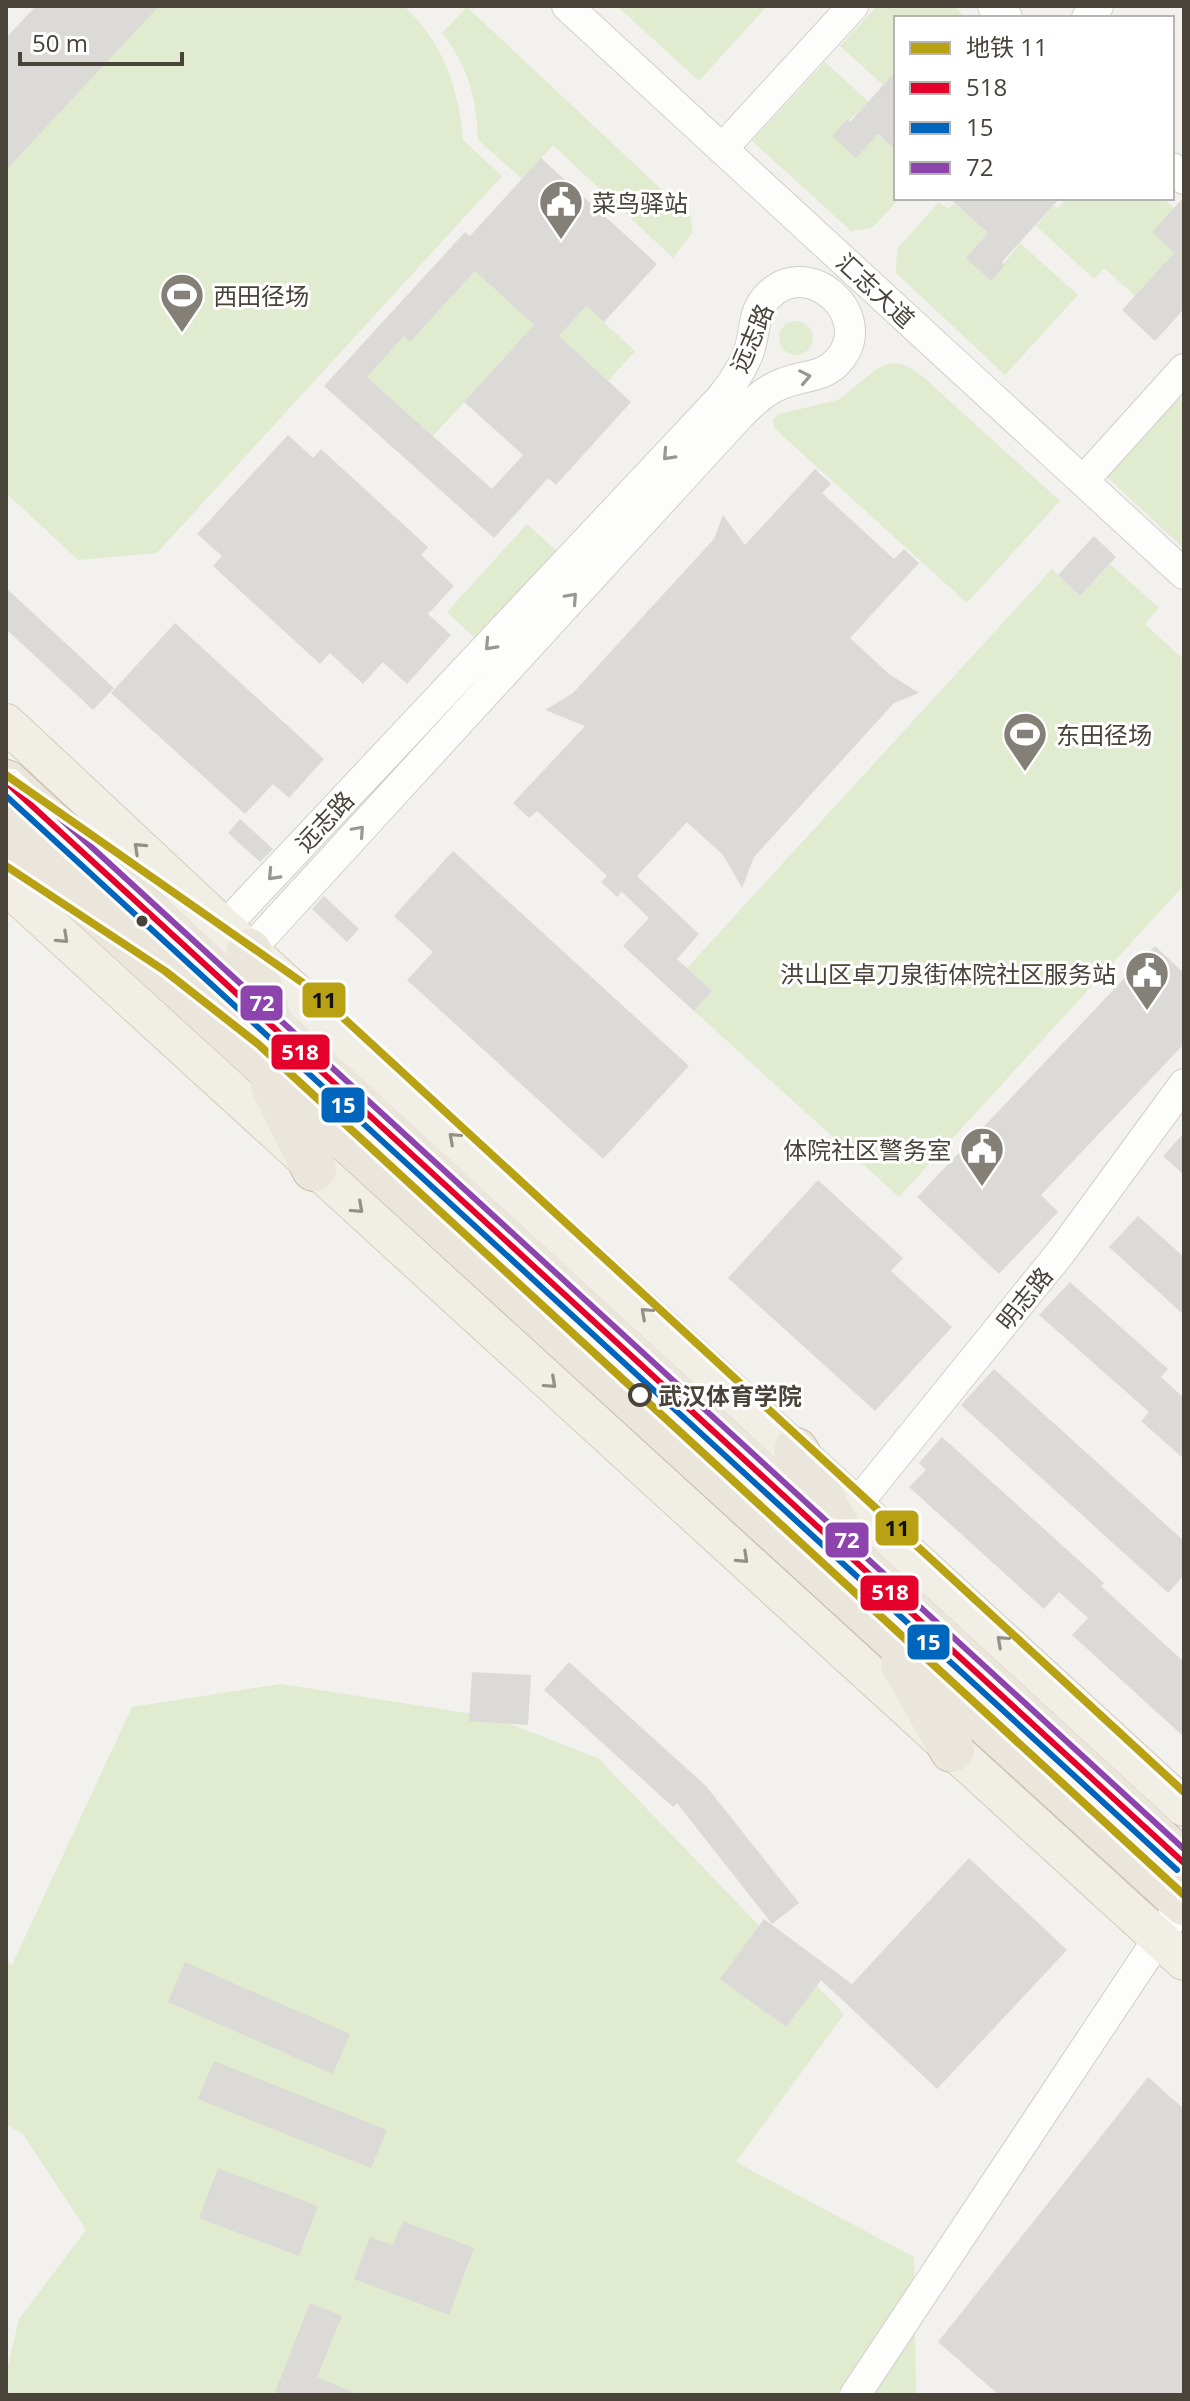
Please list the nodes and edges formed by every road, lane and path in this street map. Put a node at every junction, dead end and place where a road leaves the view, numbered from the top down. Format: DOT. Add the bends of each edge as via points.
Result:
graph roads {
  1 [pos="567,6"];
  2 [pos="853,6"];
  3 [pos="722,149"];
  4 [pos="794,214"];
  5 [pos="794,282"];
  6 [pos="916,328"];
  7 [pos="849,332"];
  8 [pos="1184,369"];
  9 [pos="1083,481"];
  10 [pos="1184,574"];
  11 [pos="6,723"];
  12 [pos="6,782"];
  13 [pos="6,829"];
  14 [pos="6,885"];
  15 [pos="236,939"];
  16 [pos="266,1043"];
  17 [pos="1184,1084"];
  18 [pos="314,1169"];
  19 [pos="796,1450"];
  20 [pos="856,1505"];
  21 [pos="854,1558"];
  22 [pos="884,1631"];
  23 [pos="952,1750"];
  24 [pos="1184,1807"];
  25 [pos="1184,1892"];
  26 [pos="1171,1949"];
  27 [pos="855,2395"];
  1 -- 3 [label="street, 汇志大道"];
  2 -- 3 [label="street"];
  3 -- 4 [label="street, 汇志大道"];
  4 -- 5 [label="street" via="806,232 807,246"];
  4 -- 6 [label="street, 汇志大道"];
  5 -- 7 [label="street, 远志路" via="811,283 833,294 843,307"];
  5 -- 15 [label="street, 远志路, one-way" via="761,304 748,352 721,398"];
  6 -- 7 [label="street" via="896,315 884,315"];
  6 -- 9 [label="street, 汇志大道"];
  15 -- 7 [label="street, 远志路, one-way" via="745,410 781,384 827,370 842,357"];
  8 -- 9 [label="street"];
  9 -- 10 [label="street, 汇志大道"];
  15 -- 11 [label="main road, one-way"];
  12 -- 16 [label="highway"];
  13 -- 16 [label="highway"];
  14 -- 18 [label="main road, one-way"];
  15 -- 16 [label="highway"];
  19 -- 15 [label="main road, one-way"];
  16 -- 18 [label="highway"];
  16 -- 21 [label="highway"];
  16 -- 22 [label="highway"];
  17 -- 20 [label="street, 明志路" via="1061,1252"];
  18 -- 23 [label="main road, one-way"];
  19 -- 20 [label="main road"];
  19 -- 21 [label="highway"];
  24 -- 20 [label="main road, one-way"];
  21 -- 25 [label="highway"];
  22 -- 23 [label="highway"];
  22 -- 25 [label="highway"];
  23 -- 26 [label="main road"];
  25 -- 26 [label="street"];
  26 -- 27 [label="street"];
}
